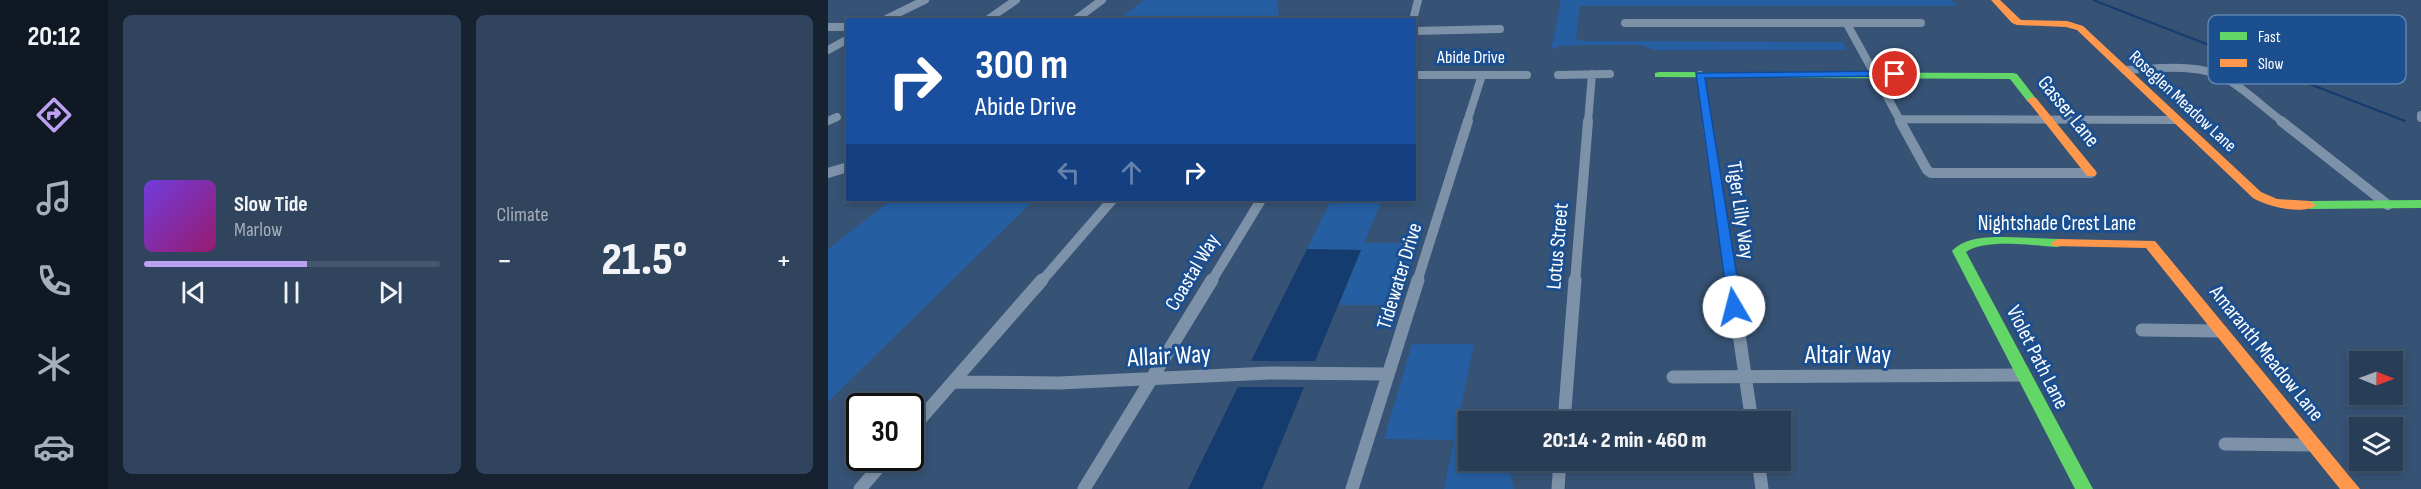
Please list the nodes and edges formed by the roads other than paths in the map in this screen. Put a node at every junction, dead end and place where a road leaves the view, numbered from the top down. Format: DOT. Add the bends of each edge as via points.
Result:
graph roads {
  1 [pos="925,0"];
  2 [pos="1016,0"];
  3 [pos="1101,0"];
  4 [pos="1418,0"];
  5 [pos="1995,0"];
  6 [pos="888,18"];
  7 [pos="990,18"];
  8 [pos="1078,18"];
  9 [pos="1414,18"];
  10 [pos="1625,23"];
  11 [pos="1921,23"];
  12 [pos="1847,24"];
  13 [pos="828,27"];
  14 [pos="846,27"];
  15 [pos="1500,28"];
  16 [pos="1416,31"];
  17 [pos="846,40"];
  18 [pos="828,50"];
  19 [pos="2125,70"];
  20 [pos="2208,71"];
  21 [pos="1592,74"];
  22 [pos="1610,74"];
  23 [pos="1875,74"];
  24 [pos="1416,75"];
  25 [pos="1482,75"];
  26 [pos="1527,75"];
  27 [pos="1558,75"];
  28 [pos="1659,75"];
  29 [pos="1700,75"];
  30 [pos="2233,84"];
  31 [pos="1899,119"];
  32 [pos="2050,120"];
  33 [pos="2177,120"];
  34 [pos="846,168"];
  35 [pos="828,173"];
  36 [pos="2091,173"];
  37 [pos="1111,201"];
  38 [pos="1260,201"];
  39 [pos="2388,204"];
  40 [pos="2421,204"];
  41 [pos="2150,244"];
  42 [pos="1964,245"];
  43 [pos="2142,330"];
  44 [pos="2221,331"];
  45 [pos="1388,374"];
  46 [pos="2022,375"];
  47 [pos="1153,377"];
  48 [pos="1673,377"];
  49 [pos="1744,377"];
  50 [pos="953,382"];
  51 [pos="1565,411"];
  52 [pos="1750,411"];
  53 [pos="924,415"];
  54 [pos="2225,444"];
  55 [pos="2315,445"];
  56 [pos="876,471"];
  57 [pos="1559,471"];
  58 [pos="1760,471"];
  59 [pos="860,489"];
  60 [pos="1084,489"];
  61 [pos="1352,489"];
  62 [pos="1558,489"];
  63 [pos="1762,489"];
  64 [pos="2084,489"];
  65 [pos="2351,489"];
  1 -- 6 [label="street"];
  2 -- 7 [label="street"];
  3 -- 8 [label="street"];
  4 -- 9 [label="street"];
  5 -- 19 [label="street, Roseglen Meadow Lane" via="2020,23 2074,25"];
  10 -- 12 [label="street"];
  11 -- 12 [label="street"];
  12 -- 23 [label="street"];
  13 -- 14 [label="street"];
  15 -- 16 [label="street"];
  17 -- 18 [label="street"];
  19 -- 20 [label="street"];
  19 -- 33 [label="street, Roseglen Meadow Lane"];
  21 -- 22 [label="street"];
  21 -- 27 [label="street"];
  21 -- 51 [label="street, Lotus Street"];
  23 -- 29 [label="street"];
  23 -- 31 [label="street"];
  23 -- 32 [label="street, Gasser Lane" via="2013,76"];
  24 -- 25 [label="street, Abide Drive"];
  25 -- 26 [label="street, Abide Drive"];
  25 -- 45 [label="street, Tidewater Drive"];
  28 -- 29 [label="street"];
  29 -- 49 [label="street, Tiger Lilly Way"];
  30 -- 39 [label="street"];
  31 -- 32 [label="street"];
  31 -- 36 [label="street" via="1930,173"];
  32 -- 33 [label="street"];
  32 -- 36 [label="street, Gasser Lane"];
  33 -- 39 [label="street, Roseglen Meadow Lane" via="2268,202"];
  34 -- 35 [label="street"];
  37 -- 50 [label="street"];
  38 -- 47 [label="street, Coastal Way"];
  39 -- 40 [label="street"];
  41 -- 42 [label="street, Nightshade Crest Lane"];
  41 -- 44 [label="street, Amaranth Meadow Lane"];
  42 -- 46 [label="street, Violet Path Lane" via="1959,251"];
  43 -- 44 [label="street"];
  44 -- 55 [label="street, Amaranth Meadow Lane"];
  45 -- 47 [label="street, Allair Way"];
  45 -- 61 [label="street, Tidewater Drive"];
  46 -- 49 [label="street, Altair Way"];
  46 -- 64 [label="street, Violet Path Lane"];
  47 -- 50 [label="street, Allair Way"];
  47 -- 60 [label="street, Coastal Way"];
  48 -- 49 [label="street, Altair Way"];
  49 -- 52 [label="street, Tiger Lilly Way"];
  50 -- 53 [label="street"];
  54 -- 55 [label="street"];
  55 -- 65 [label="street, Amaranth Meadow Lane"];
  56 -- 59 [label="street"];
  57 -- 62 [label="street"];
  58 -- 63 [label="street"];
}
